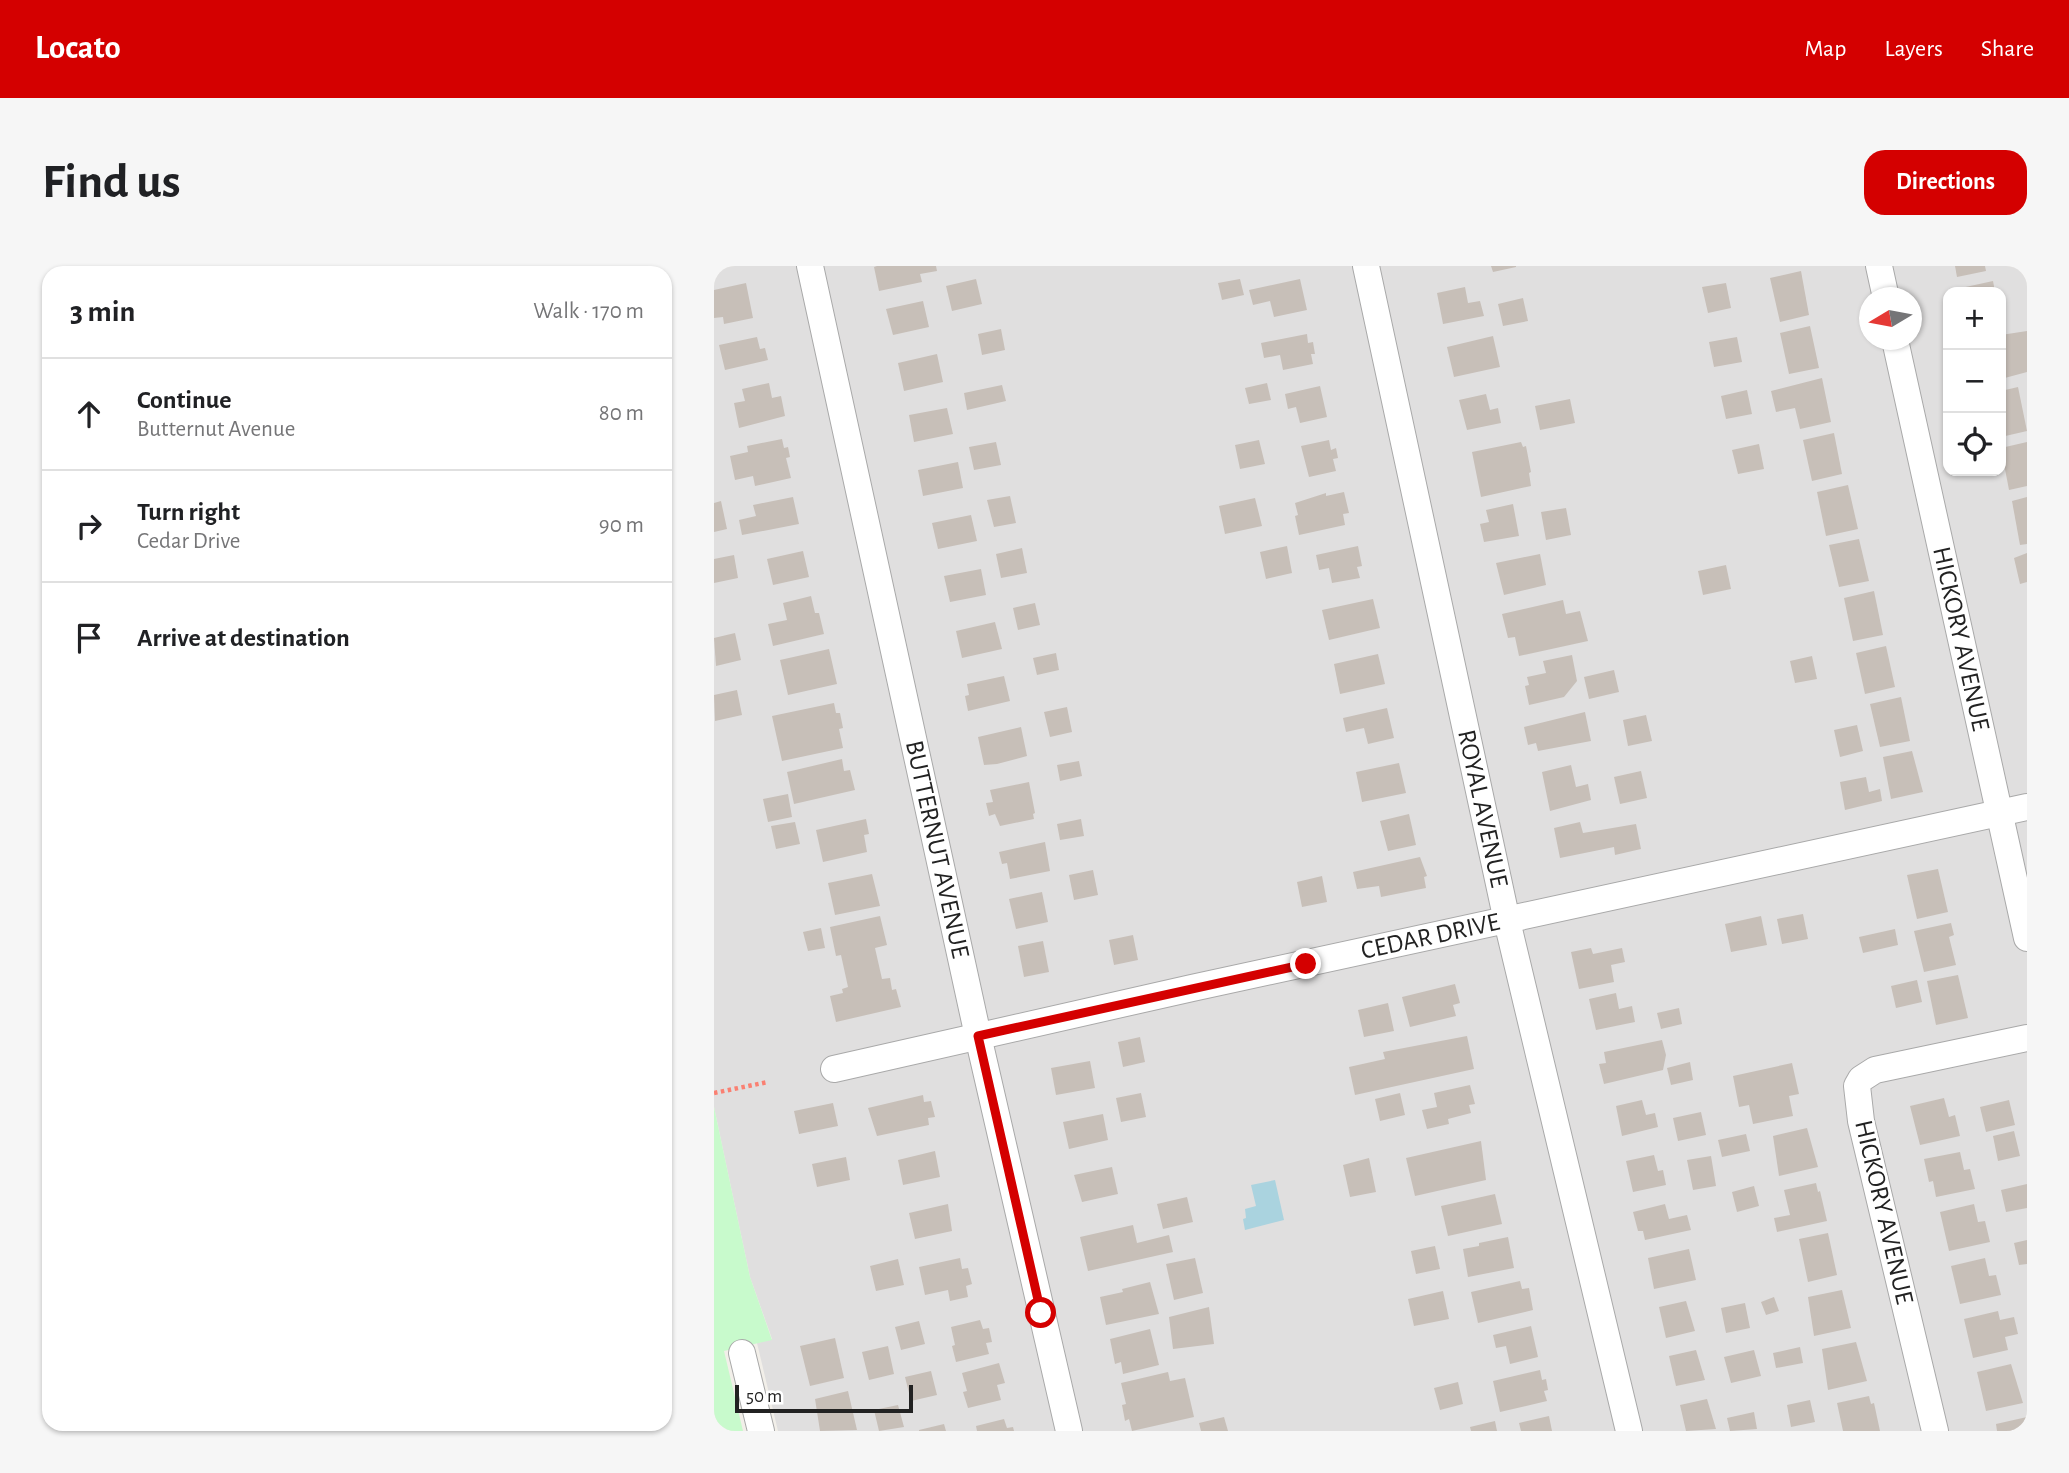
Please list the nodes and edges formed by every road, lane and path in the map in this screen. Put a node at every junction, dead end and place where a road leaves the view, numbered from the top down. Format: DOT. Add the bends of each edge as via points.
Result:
graph roads {
  1 [pos="810,266"];
  2 [pos="1366,266"];
  3 [pos="1879,266"];
  4 [pos="1884,287"];
  5 [pos="1897,350"];
  6 [pos="2027,807"];
  7 [pos="1999,813"];
  8 [pos="1507,921"];
  9 [pos="2027,938"];
  10 [pos="978,1036"];
  11 [pos="2027,1038"];
  12 [pos="834,1069"];
  13 [pos="768,1082"];
  14 [pos="714,1093"];
  15 [pos="742,1353"];
  16 [pos="761,1431"];
  17 [pos="1069,1431"];
  18 [pos="1629,1431"];
  19 [pos="1936,1431"];
  1 -- 10 [label="street, BUTTERNUT AVENUE"];
  2 -- 8 [label="street, ROYAL AVENUE"];
  3 -- 4 [label="street"];
  5 -- 7 [label="street, HICKORY AVENUE"];
  6 -- 7 [label="street, CEDAR DRIVE"];
  7 -- 8 [label="street, CEDAR DRIVE"];
  7 -- 9 [label="street, HICKORY AVENUE"];
  8 -- 10 [label="street, CEDAR DRIVE"];
  8 -- 18 [label="street, ROYAL AVENUE"];
  10 -- 12 [label="street, CEDAR DRIVE"];
  10 -- 17 [label="street, BUTTERNUT AVENUE"];
  11 -- 19 [label="street, HICKORY AVENUE" via="1875,1070 1857,1086 1861,1121"];
  13 -- 14 [label="path"];
  15 -- 16 [label="street"];
}
